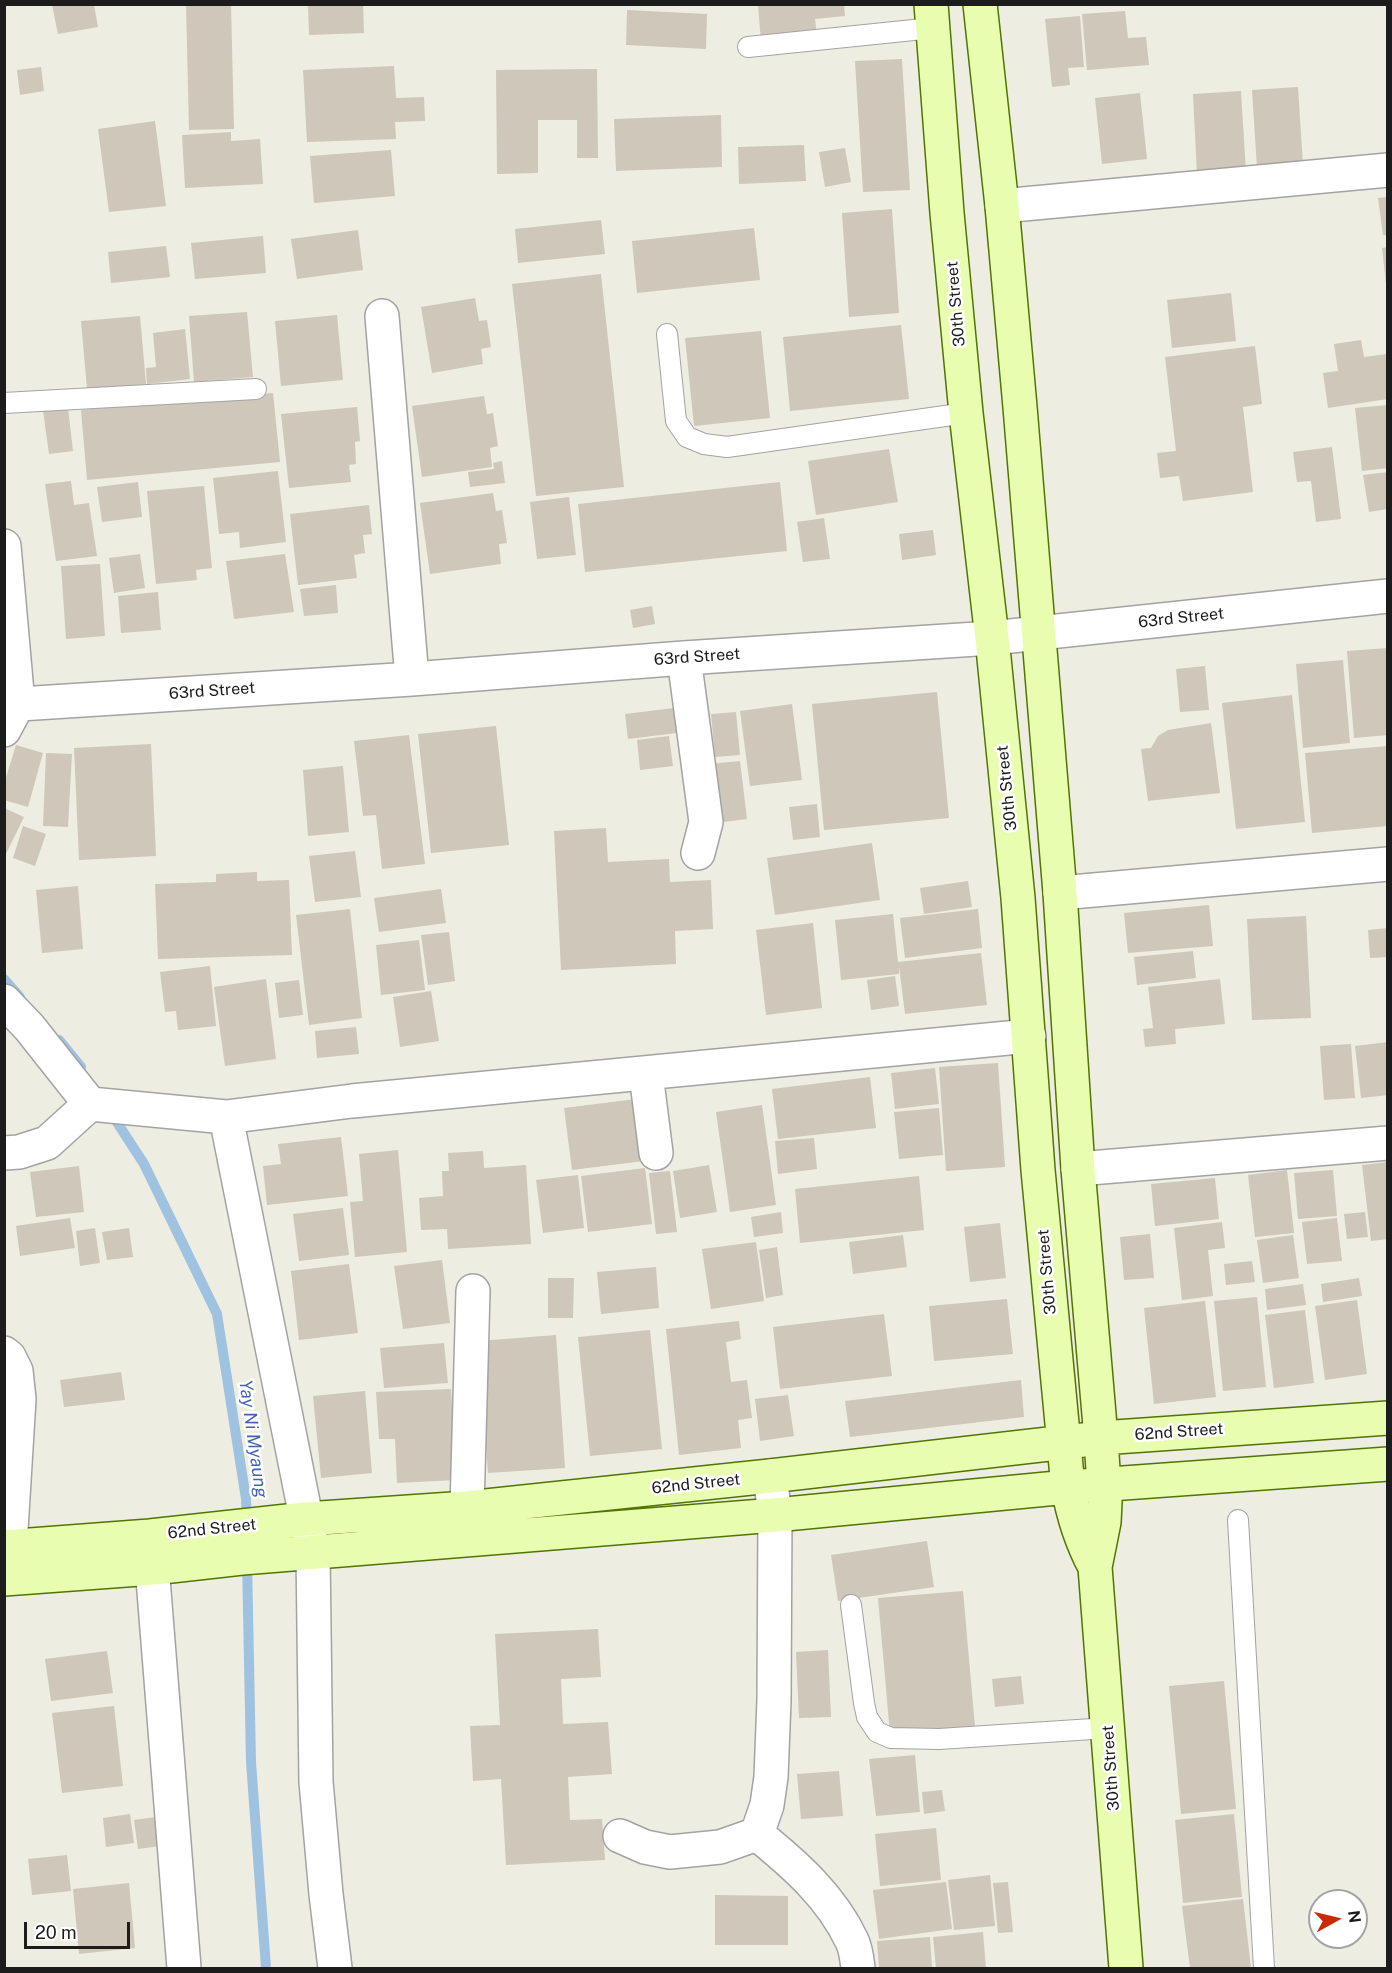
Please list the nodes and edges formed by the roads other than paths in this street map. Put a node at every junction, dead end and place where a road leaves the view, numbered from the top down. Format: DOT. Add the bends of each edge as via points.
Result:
graph roads {
  1 [pos="980,4"];
  2 [pos="932,16"];
  3 [pos="748,47"];
  4 [pos="1388,170"];
  5 [pos="1002,206"];
  6 [pos="382,316"];
  7 [pos="667,334"];
  8 [pos="256,388"];
  9 [pos="4,403"];
  10 [pos="966,413"];
  11 [pos="4,546"];
  12 [pos="1388,596"];
  13 [pos="1038,632"];
  14 [pos="992,638"];
  15 [pos="684,658"];
  16 [pos="412,679"];
  17 [pos="9,713"];
  18 [pos="698,853"];
  19 [pos="1388,864"];
  20 [pos="1060,894"];
  21 [pos="4,1001"];
  22 [pos="17,1028"];
  23 [pos="1029,1036"];
  24 [pos="646,1074"];
  25 [pos="95,1105"];
  26 [pos="226,1117"];
  27 [pos="1388,1143"];
  28 [pos="656,1153"];
  29 [pos="4,1154"];
  30 [pos="1078,1169"];
  31 [pos="473,1291"];
  32 [pos="8,1365"];
  33 [pos="1388,1418"];
  34 [pos="1101,1438"];
  35 [pos="1063,1441"];
  36 [pos="1388,1464"];
  37 [pos="770,1476"];
  38 [pos="1104,1485"];
  39 [pos="1068,1487"];
  40 [pos="467,1508"];
  41 [pos="775,1515"];
  42 [pos="298,1520"];
  43 [pos="1238,1520"];
  44 [pos="150,1536"];
  45 [pos="7,1546"];
  46 [pos="302,1553"];
  47 [pos="1095,1567"];
  48 [pos="153,1568"];
  49 [pos="4,1579"];
  50 [pos="851,1605"];
  51 [pos="1108,1728"];
  52 [pos="757,1834"];
  53 [pos="620,1836"];
  54 [pos="184,1968"];
  55 [pos="335,1968"];
  56 [pos="858,1968"];
  57 [pos="1126,1968"];
  58 [pos="1264,1968"];
  1 -- 5 [label="main road, 30th Street"];
  2 -- 3 [label="lane"];
  2 -- 10 [label="main road, 30th Street"];
  4 -- 5 [label="street"];
  5 -- 13 [label="main road, 30th Street"];
  6 -- 16 [label="street"];
  7 -- 10 [label="lane" via="676,421 687,437 704,444 727,447"];
  8 -- 9 [label="lane"];
  10 -- 14 [label="main road, 30th Street"];
  11 -- 17 [label="street"];
  12 -- 13 [label="street, 63rd Street"];
  13 -- 14 [label="street, 63rd Street"];
  13 -- 20 [label="main road, 30th Street"];
  14 -- 15 [label="street, 63rd Street"];
  14 -- 23 [label="main road, 30th Street"];
  15 -- 16 [label="street, 63rd Street"];
  15 -- 18 [label="street" via="706,822"];
  16 -- 17 [label="street, 63rd Street"];
  19 -- 20 [label="street"];
  20 -- 30 [label="main road, 30th Street"];
  21 -- 22 [label="street"];
  22 -- 25 [label="street"];
  23 -- 24 [label="street"];
  23 -- 35 [label="main road, 30th Street"];
  24 -- 26 [label="street" via="352,1101"];
  24 -- 28 [label="street"];
  25 -- 26 [label="street"];
  25 -- 29 [label="street" via="47,1143"];
  26 -- 42 [label="street"];
  27 -- 30 [label="street"];
  30 -- 34 [label="main road, 30th Street"];
  31 -- 40 [label="street"];
  32 -- 45 [label="street" via="20,1399"];
  33 -- 34 [label="main road, 62nd Street"];
  34 -- 35 [label="main road, 62nd Street"];
  34 -- 38 [label="main road, 30th Street"];
  35 -- 37 [label="main road, 62nd Street"];
  35 -- 39 [label="main road, 30th Street"];
  36 -- 38 [label="main road, 62nd Street"];
  37 -- 40 [label="main road, 62nd Street"];
  37 -- 41 [label="street"];
  38 -- 39 [label="main road, 62nd Street"];
  38 -- 47 [label="main road, 30th Street" via="1104,1522"];
  39 -- 41 [label="main road, 62nd Street"];
  39 -- 47 [label="main road, 30th Street" via="1071,1508"];
  40 -- 42 [label="main road, 62nd Street"];
  41 -- 46 [label="main road, 62nd Street"];
  41 -- 52 [label="street" via="771,1777"];
  42 -- 44 [label="main road, 62nd Street"];
  42 -- 46 [label="street"];
  43 -- 58 [label="lane"];
  44 -- 45 [label="main road, 62nd Street"];
  44 -- 48 [label="street"];
  46 -- 48 [label="main road, 62nd Street"];
  46 -- 55 [label="street" via="316,1782"];
  47 -- 51 [label="main road, 30th Street"];
  48 -- 49 [label="main road, 62nd Street"];
  48 -- 54 [label="street"];
  50 -- 51 [label="lane" via="864,1703 877,1732 891,1738 939,1738"];
  51 -- 57 [label="main road, 30th Street"];
  52 -- 53 [label="street" via="720,1847 670,1852"];
  52 -- 56 [label="street" via="797,1866 818,1889 853,1943"];
}
